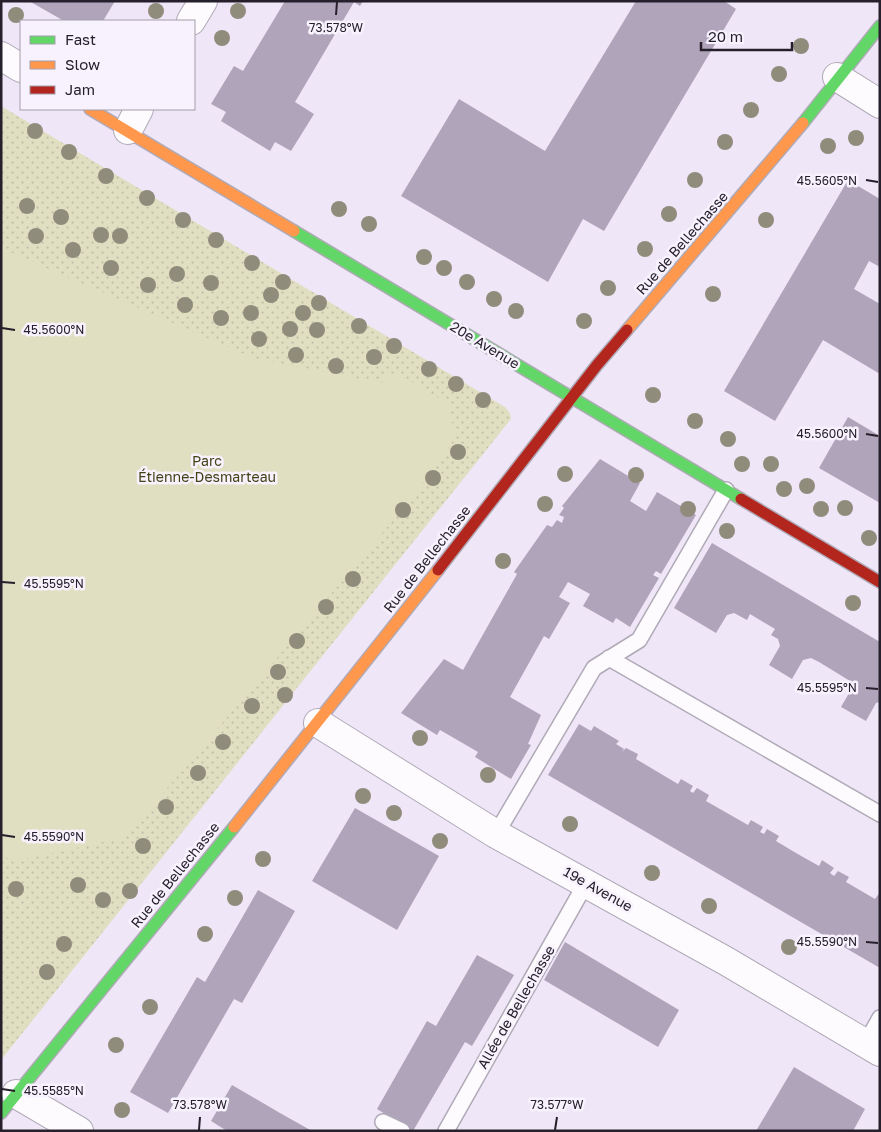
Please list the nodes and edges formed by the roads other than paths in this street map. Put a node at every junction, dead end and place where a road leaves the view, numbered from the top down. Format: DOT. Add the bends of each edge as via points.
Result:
graph roads {
  1 [pos="203,1"];
  2 [pos="192,20"];
  3 [pos="880,26"];
  4 [pos="1,56"];
  5 [pos="20,67"];
  6 [pos="837,77"];
  7 [pos="880,104"];
  8 [pos="94,110"];
  9 [pos="133,120"];
  10 [pos="572,398"];
  11 [pos="726,490"];
  12 [pos="880,582"];
  13 [pos="609,658"];
  14 [pos="318,723"];
  15 [pos="880,814"];
  16 [pos="496,834"];
  17 [pos="586,883"];
  18 [pos="880,1018"];
  19 [pos="873,1048"];
  20 [pos="9,1103"];
  21 [pos="383,1122"];
  22 [pos="79,1131"];
  23 [pos="402,1131"];
  24 [pos="446,1131"];
  1 -- 2 [label="street"];
  3 -- 6 [label="street, Rue de Bellechasse"];
  4 -- 5 [label="street"];
  6 -- 7 [label="street"];
  6 -- 10 [label="street, Rue de Bellechasse" via="782,149"];
  8 -- 9 [label="street, 20e Avenue"];
  9 -- 10 [label="street, 20e Avenue"];
  10 -- 11 [label="street, 20e Avenue"];
  10 -- 14 [label="street, Rue de Bellechasse"];
  11 -- 12 [label="street, 20e Avenue"];
  11 -- 13 [label="lane" via="639,640"];
  13 -- 15 [label="lane"];
  13 -- 16 [label="lane" via="594,668"];
  14 -- 16 [label="street, 19e Avenue"];
  14 -- 20 [label="street, Rue de Bellechasse"];
  16 -- 17 [label="street, 19e Avenue"];
  17 -- 19 [label="street, 19e Avenue"];
  17 -- 24 [label="lane, Allée de Bellechasse"];
  18 -- 19 [label="lane"];
  20 -- 22 [label="street"];
  21 -- 23 [label="lane"];
}
